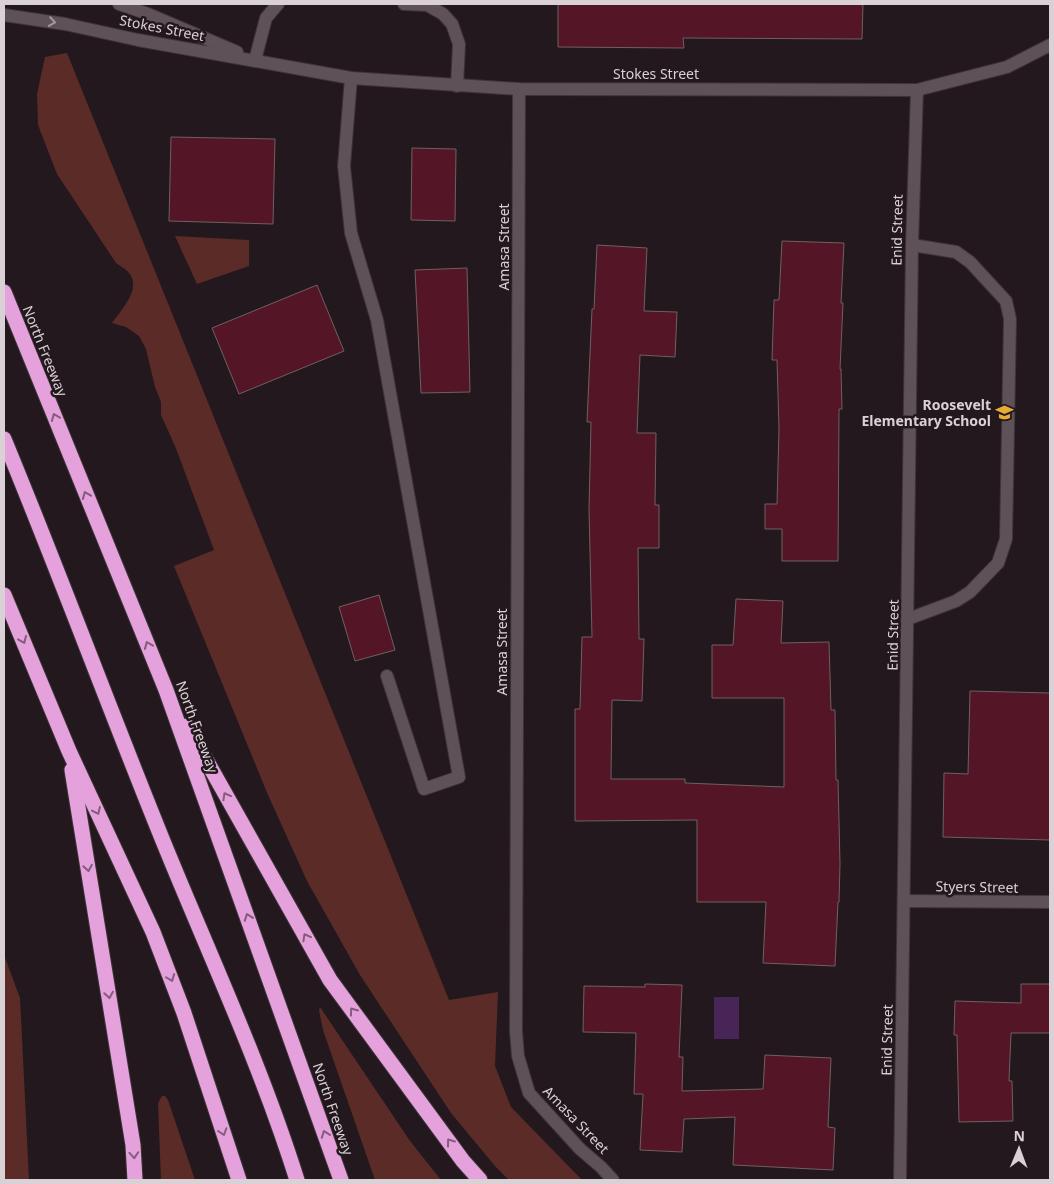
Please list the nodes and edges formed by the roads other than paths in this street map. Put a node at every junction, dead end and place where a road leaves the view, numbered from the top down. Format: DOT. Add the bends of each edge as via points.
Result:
graph roads {
  1 [pos="120,4"];
  2 [pos="278,4"];
  3 [pos="404,4"];
  4 [pos="4,15"];
  5 [pos="1050,45"];
  6 [pos="255,60"];
  7 [pos="351,78"];
  8 [pos="458,86"];
  9 [pos="519,89"];
  10 [pos="916,90"];
  11 [pos="912,245"];
  12 [pos="4,292"];
  13 [pos="4,439"];
  14 [pos="4,595"];
  15 [pos="908,619"];
  16 [pos="387,676"];
  17 [pos="166,690"];
  18 [pos="69,751"];
  19 [pos="904,901"];
  20 [pos="1050,902"];
  21 [pos="135,1180"];
  22 [pos="239,1180"];
  23 [pos="297,1180"];
  24 [pos="341,1180"];
  25 [pos="480,1180"];
  26 [pos="613,1180"];
  27 [pos="900,1180"];
  1 -- 6 [label="street, Stokes Street"];
  2 -- 6 [label="street" via="266,18"];
  3 -- 8 [label="street" via="427,5 452,24 460,44"];
  4 -- 6 [label="street, Stokes Street, one-way"];
  5 -- 10 [label="street, Stokes Street" via="1007,67"];
  6 -- 7 [label="street, Stokes Street"];
  7 -- 8 [label="street, Stokes Street"];
  7 -- 16 [label="street" via="344,166 351,233 377,320 459,778 424,789"];
  8 -- 9 [label="street, Stokes Street"];
  9 -- 10 [label="street, Stokes Street"];
  9 -- 26 [label="street, Amasa Street" via="518,1056 529,1093"];
  10 -- 11 [label="street, Enid Street"];
  11 -- 15 [label="street, Enid Street"];
  11 -- 15 [label="street" via="956,252 970,262 1006,300 1010,319 1006,539 998,563 970,592 956,601"];
  17 -- 12 [label="highway, North Freeway, one-way"];
  13 -- 23 [label="highway" via="242,1033"];
  14 -- 18 [label="highway, one-way"];
  15 -- 19 [label="street, Enid Street"];
  24 -- 17 [label="highway, North Freeway, one-way"];
  25 -- 17 [label="highway, one-way" via="330,980"];
  18 -- 21 [label="highway, one-way" via="133,1145"];
  18 -- 22 [label="highway, one-way" via="153,932 184,1013"];
  19 -- 20 [label="street, Styers Street"];
  19 -- 27 [label="street, Enid Street"];
}
